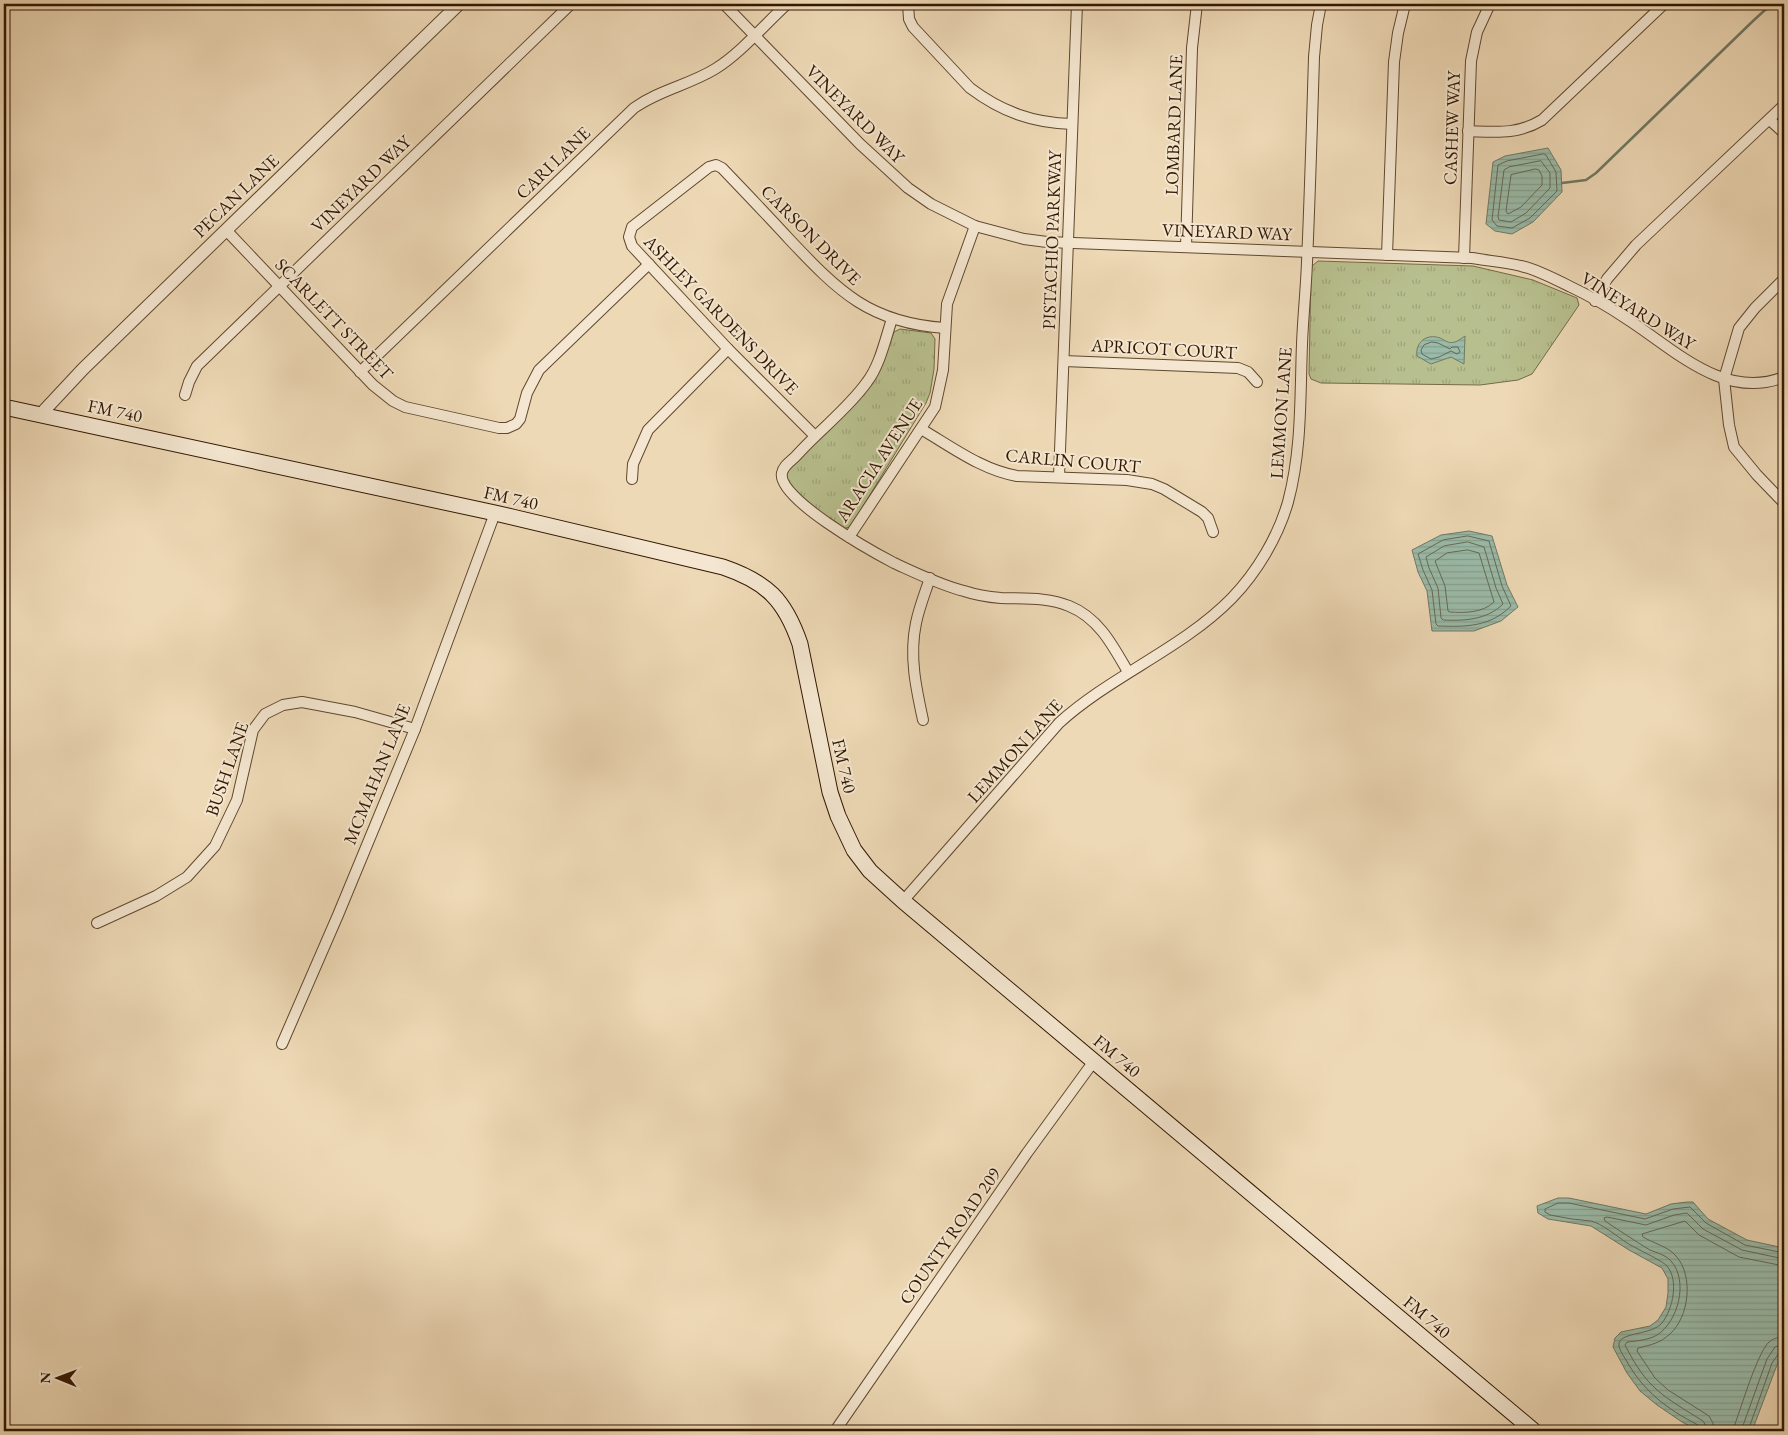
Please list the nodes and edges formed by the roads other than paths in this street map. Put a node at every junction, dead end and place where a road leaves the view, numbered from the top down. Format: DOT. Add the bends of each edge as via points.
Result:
graph roads {
  1 [pos="459,4"];
  2 [pos="571,4"];
  3 [pos="724,4"];
  4 [pos="787,4"];
  5 [pos="908,4"];
  6 [pos="1076,4"];
  7 [pos="1197,4"];
  8 [pos="1321,4"];
  9 [pos="1405,4"];
  10 [pos="1490,4"];
  11 [pos="1664,4"];
  12 [pos="754,35"];
  13 [pos="1784,105"];
  14 [pos="1770,120"];
  15 [pos="1072,124"];
  16 [pos="1468,131"];
  17 [pos="1784,133"];
  18 [pos="670,197"];
  19 [pos="975,226"];
  20 [pos="226,230"];
  21 [pos="1068,243"];
  22 [pos="1186,247"];
  23 [pos="1308,252"];
  24 [pos="1387,254"];
  25 [pos="1464,258"];
  26 [pos="649,264"];
  27 [pos="1784,279"];
  28 [pos="280,286"];
  29 [pos="1595,301"];
  30 [pos="892,319"];
  31 [pos="944,328"];
  32 [pos="728,348"];
  33 [pos="1064,360"];
  34 [pos="360,372"];
  35 [pos="1784,377"];
  36 [pos="1724,379"];
  37 [pos="1257,382"];
  38 [pos="185,395"];
  39 [pos="4,407"];
  40 [pos="40,414"];
  41 [pos="921,429"];
  42 [pos="814,435"];
  43 [pos="1060,477"];
  44 [pos="632,479"];
  45 [pos="1784,503"];
  46 [pos="495,513"];
  47 [pos="1214,532"];
  48 [pos="849,537"];
  49 [pos="930,578"];
  50 [pos="1128,672"];
  51 [pos="922,720"];
  52 [pos="415,729"];
  53 [pos="903,901"];
  54 [pos="97,923"];
  55 [pos="282,1044"];
  56 [pos="1094,1061"];
  57 [pos="836,1431"];
  58 [pos="1534,1431"];
  1 -- 20 [label="street, PECAN LANE"];
  2 -- 28 [label="street, VINEYARD WAY"];
  3 -- 12 [label="street, VINEYARD WAY"];
  4 -- 12 [label="street, CARI LANE"];
  5 -- 15 [label="street" via="909,19 914,27 970,88 1023,117 1052,124"];
  6 -- 15 [label="street, PISTACHIO PARKWAY"];
  7 -- 22 [label="street, LOMBARD LANE" via="1192,48"];
  8 -- 23 [label="street, LEMMON LANE" via="1314,57"];
  9 -- 24 [label="street" via="1394,62"];
  10 -- 16 [label="street, CASHEW WAY" via="1473,47"];
  11 -- 16 [label="street" via="1542,120 1520,131"];
  12 -- 19 [label="street, VINEYARD WAY" via="887,170 930,204"];
  12 -- 34 [label="street, CARI LANE" via="715,69 658,93 634,108"];
  13 -- 14 [label="street"];
  14 -- 17 [label="street"];
  14 -- 29 [label="street" via="1636,245 1607,279"];
  15 -- 21 [label="street, PISTACHIO PARKWAY"];
  16 -- 25 [label="street, CASHEW WAY"];
  18 -- 26 [label="street, ASHLEY GARDENS DRIVE" via="629,232 632,246"];
  18 -- 30 [label="street, CARSON DRIVE" via="716,164 834,285 858,303"];
  19 -- 21 [label="street, VINEYARD WAY" via="1024,239"];
  19 -- 31 [label="street, ARACIA AVENUE" via="951,292"];
  20 -- 28 [label="street, SCARLETT STREET"];
  20 -- 40 [label="street, PECAN LANE"];
  21 -- 22 [label="street, VINEYARD WAY"];
  21 -- 33 [label="street, PISTACHIO PARKWAY"];
  22 -- 23 [label="street, VINEYARD WAY"];
  23 -- 24 [label="street, VINEYARD WAY"];
  23 -- 50 [label="street, LEMMON LANE" via="1298,442 1291,490 1275,535 1257,566 1230,599 1196,629"];
  24 -- 25 [label="street, VINEYARD WAY"];
  25 -- 29 [label="street, VINEYARD WAY" via="1523,266"];
  26 -- 32 [label="street, ASHLEY GARDENS DRIVE"];
  26 -- 34 [label="street, SCARLETT STREET" via="539,370 520,419 507,428 405,407 385,395"];
  27 -- 36 [label="street" via="1739,328"];
  28 -- 34 [label="street, SCARLETT STREET"];
  28 -- 38 [label="street, VINEYARD WAY" via="197,366"];
  29 -- 36 [label="street, VINEYARD WAY" via="1696,366"];
  30 -- 31 [label="street, CARSON DRIVE"];
  30 -- 42 [label="street" via="868,381"];
  31 -- 41 [label="street, ARACIA AVENUE" via="939,390 934,407"];
  32 -- 42 [label="street, ASHLEY GARDENS DRIVE"];
  32 -- 44 [label="street" via="648,430 633,464"];
  33 -- 37 [label="street, APRICOT COURT" via="1238,368 1248,372"];
  33 -- 43 [label="street, PISTACHIO PARKWAY"];
  35 -- 36 [label="street, VINEYARD WAY" via="1748,384"];
  36 -- 45 [label="street" via="1734,446"];
  39 -- 40 [label="main road, FM 740 / FM 740"];
  40 -- 46 [label="main road, FM 740 / FM 740"];
  41 -- 43 [label="street, CARLIN COURT" via="995,471 1017,476"];
  41 -- 48 [label="street, ARACIA AVENUE"];
  42 -- 48 [label="street" via="784,468 782,481 803,504"];
  43 -- 47 [label="street, CARLIN COURT" via="1152,484 1202,512"];
  46 -- 52 [label="street, MCMAHAN LANE"];
  46 -- 53 [label="main road, FM 740 / FM 740" via="723,567 739,573 775,596 794,626 800,644 830,792 838,816 854,850 870,871"];
  48 -- 49 [label="street"];
  49 -- 50 [label="street" via="962,591 1000,598 1037,599 1082,612 1109,639"];
  49 -- 51 [label="street" via="916,622 913,646"];
  50 -- 53 [label="street, LEMMON LANE" via="1078,705 1059,723"];
  52 -- 54 [label="street, BUSH LANE" via="355,712 302,702 283,705 265,714 253,730 237,800 216,846 187,877 156,896"];
  52 -- 55 [label="street, MCMAHAN LANE"];
  53 -- 56 [label="main road, FM 740 / FM 740"];
  56 -- 57 [label="street, COUNTY ROAD 209" via="1027,1152"];
  56 -- 58 [label="main road, FM 740 / FM 740"];
}
